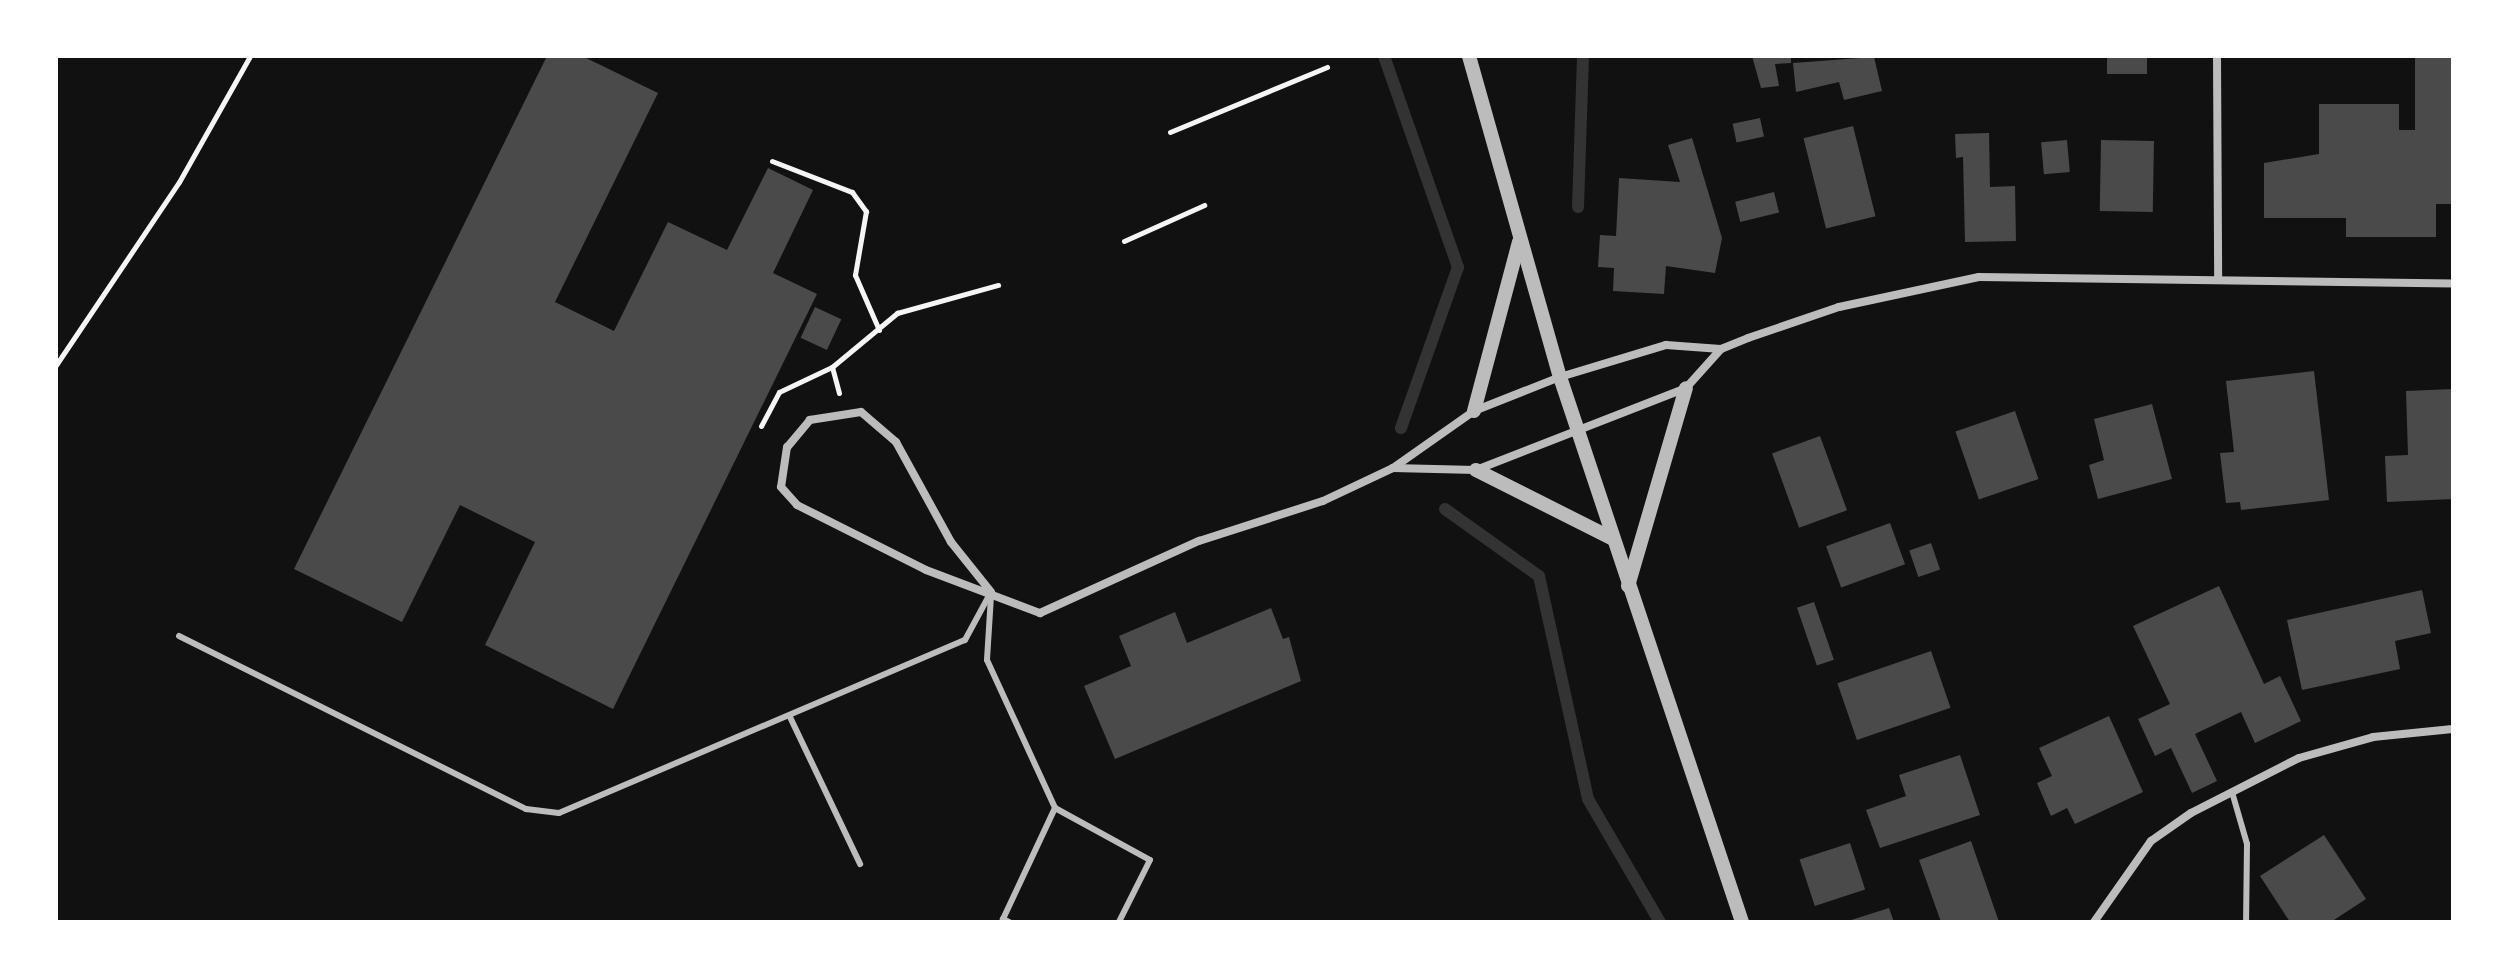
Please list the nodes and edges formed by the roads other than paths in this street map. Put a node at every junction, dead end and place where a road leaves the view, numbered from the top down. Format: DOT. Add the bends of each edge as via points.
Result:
graph roads {
  1 [pos="1469,56"];
  2 [pos="2217,56"];
  3 [pos="1519,242"];
  4 [pos="2218,279"];
  5 [pos="2453,284"];
  6 [pos="1721,349"];
  7 [pos="1560,377"];
  8 [pos="1686,388"];
  9 [pos="1474,411"];
  10 [pos="1578,431"];
  11 [pos="1393,468"];
  12 [pos="1476,470"];
  13 [pos="1613,539"];
  14 [pos="1628,587"];
  15 [pos="991,592"];
  16 [pos="179,636"];
  17 [pos="790,717"];
  18 [pos="2453,729"];
  19 [pos="2232,792"];
  20 [pos="1055,808"];
  21 [pos="860,864"];
  22 [pos="1009,922"];
  23 [pos="1119,922"];
  24 [pos="1742,922"];
  25 [pos="2094,922"];
  26 [pos="2246,922"];
  1 -- 3 [label="street"];
  2 -- 4 [label="street"];
  3 -- 7 [label="street"];
  3 -- 9 [label="street"];
  4 -- 5 [label="street"];
  4 -- 6 [label="street" via="1979,277 1839,307"];
  6 -- 7 [label="street" via="1666,345"];
  6 -- 8 [label="street"];
  7 -- 9 [label="street"];
  7 -- 10 [label="street"];
  8 -- 10 [label="street"];
  8 -- 14 [label="street"];
  9 -- 11 [label="street"];
  10 -- 12 [label="street"];
  10 -- 13 [label="street"];
  11 -- 12 [label="street"];
  11 -- 15 [label="street" via="1323,501 1199,541 1040,613"];
  12 -- 13 [label="street"];
  13 -- 14 [label="street"];
  14 -- 24 [label="street"];
  15 -- 15 [label="street" via="951,542 896,442 861,412 844,410 810,420 787,447 781,487 797,505 926,570"];
  15 -- 17 [label="lane" via="965,640"];
  15 -- 20 [label="lane" via="987,660"];
  16 -- 17 [label="lane" via="526,809 559,813"];
  17 -- 21 [label="lane"];
  18 -- 19 [label="street" via="2328,750"];
  19 -- 25 [label="street" via="2151,841"];
  19 -- 26 [label="lane" via="2247,844"];
  20 -- 22 [label="lane" via="1003,919"];
  20 -- 23 [label="lane" via="1150,860"];
}
